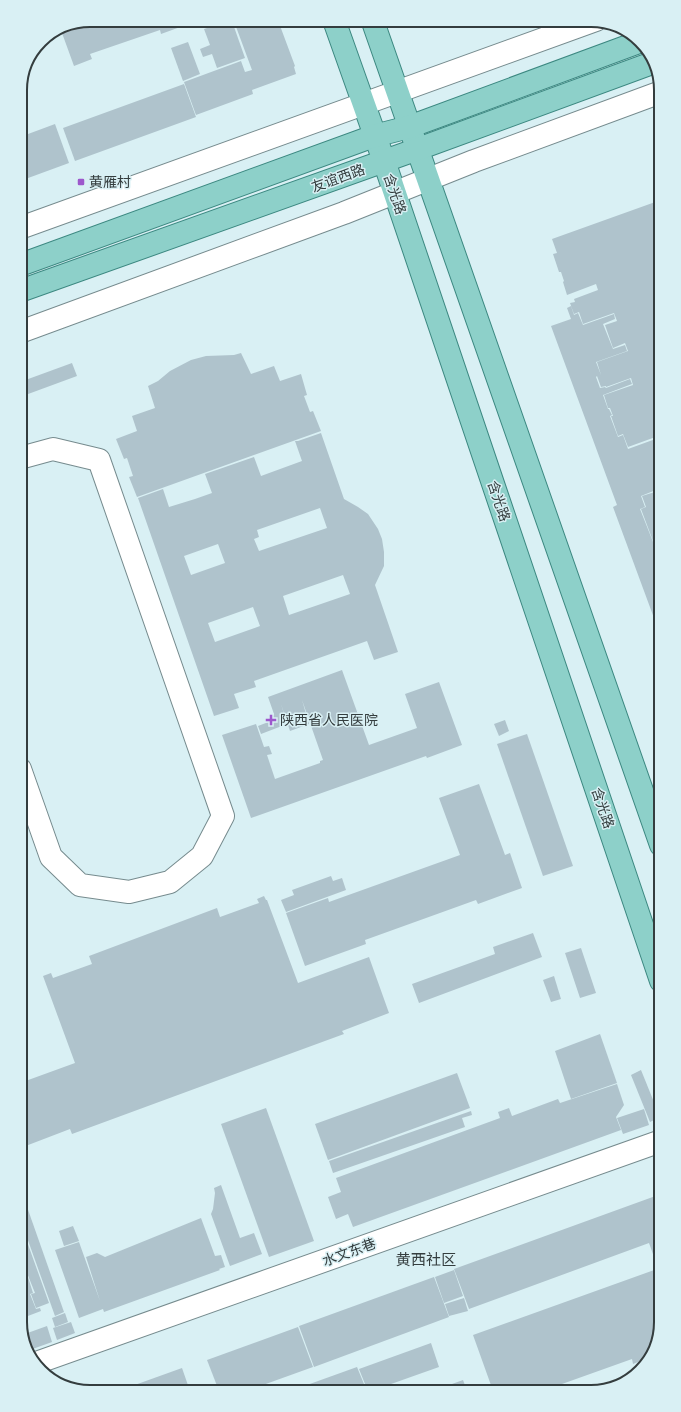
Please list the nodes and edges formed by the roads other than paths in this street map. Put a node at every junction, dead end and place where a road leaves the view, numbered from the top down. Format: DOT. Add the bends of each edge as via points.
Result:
graph roads {
  1 [pos="336,27"];
  2 [pos="375,27"];
  3 [pos="577,27"];
  4 [pos="634,44"];
  5 [pos="648,64"];
  6 [pos="397,92"];
  7 [pos="654,95"];
  8 [pos="363,104"];
  9 [pos="409,127"];
  10 [pos="374,136"];
  11 [pos="418,149"];
  12 [pos="384,161"];
  13 [pos="428,179"];
  14 [pos="394,193"];
  15 [pos="27,225"];
  16 [pos="27,262"];
  17 [pos="27,288"];
  18 [pos="27,329"];
  19 [pos="27,456"];
  20 [pos="27,789"];
  21 [pos="654,824"];
  22 [pos="654,960"];
  23 [pos="654,1143"];
  24 [pos="41,1361"];
  1 -- 8 [label="main road, 含光路"];
  2 -- 6 [label="main road"];
  3 -- 6 [label="street"];
  4 -- 9 [label="main road, 友谊西路"];
  5 -- 11 [label="main road, 友谊西路"];
  6 -- 8 [label="street"];
  6 -- 9 [label="main road"];
  7 -- 13 [label="street"];
  8 -- 10 [label="main road, 含光路"];
  8 -- 15 [label="street"];
  9 -- 10 [label="main road, 友谊西路"];
  9 -- 11 [label="main road"];
  10 -- 12 [label="main road, 含光路"];
  10 -- 16 [label="main road, 友谊西路"];
  11 -- 12 [label="main road, 友谊西路"];
  11 -- 13 [label="main road"];
  12 -- 14 [label="main road, 含光路"];
  12 -- 17 [label="main road, 友谊西路"];
  13 -- 14 [label="street"];
  13 -- 21 [label="main road"];
  14 -- 18 [label="street" via="344,214"];
  14 -- 22 [label="main road, 含光路"];
  19 -- 20 [label="street" via="53,449 99,460 223,816 202,856 170,882 128,892 80,885 51,857"];
  23 -- 24 [label="street, 水文东巷"];
}
